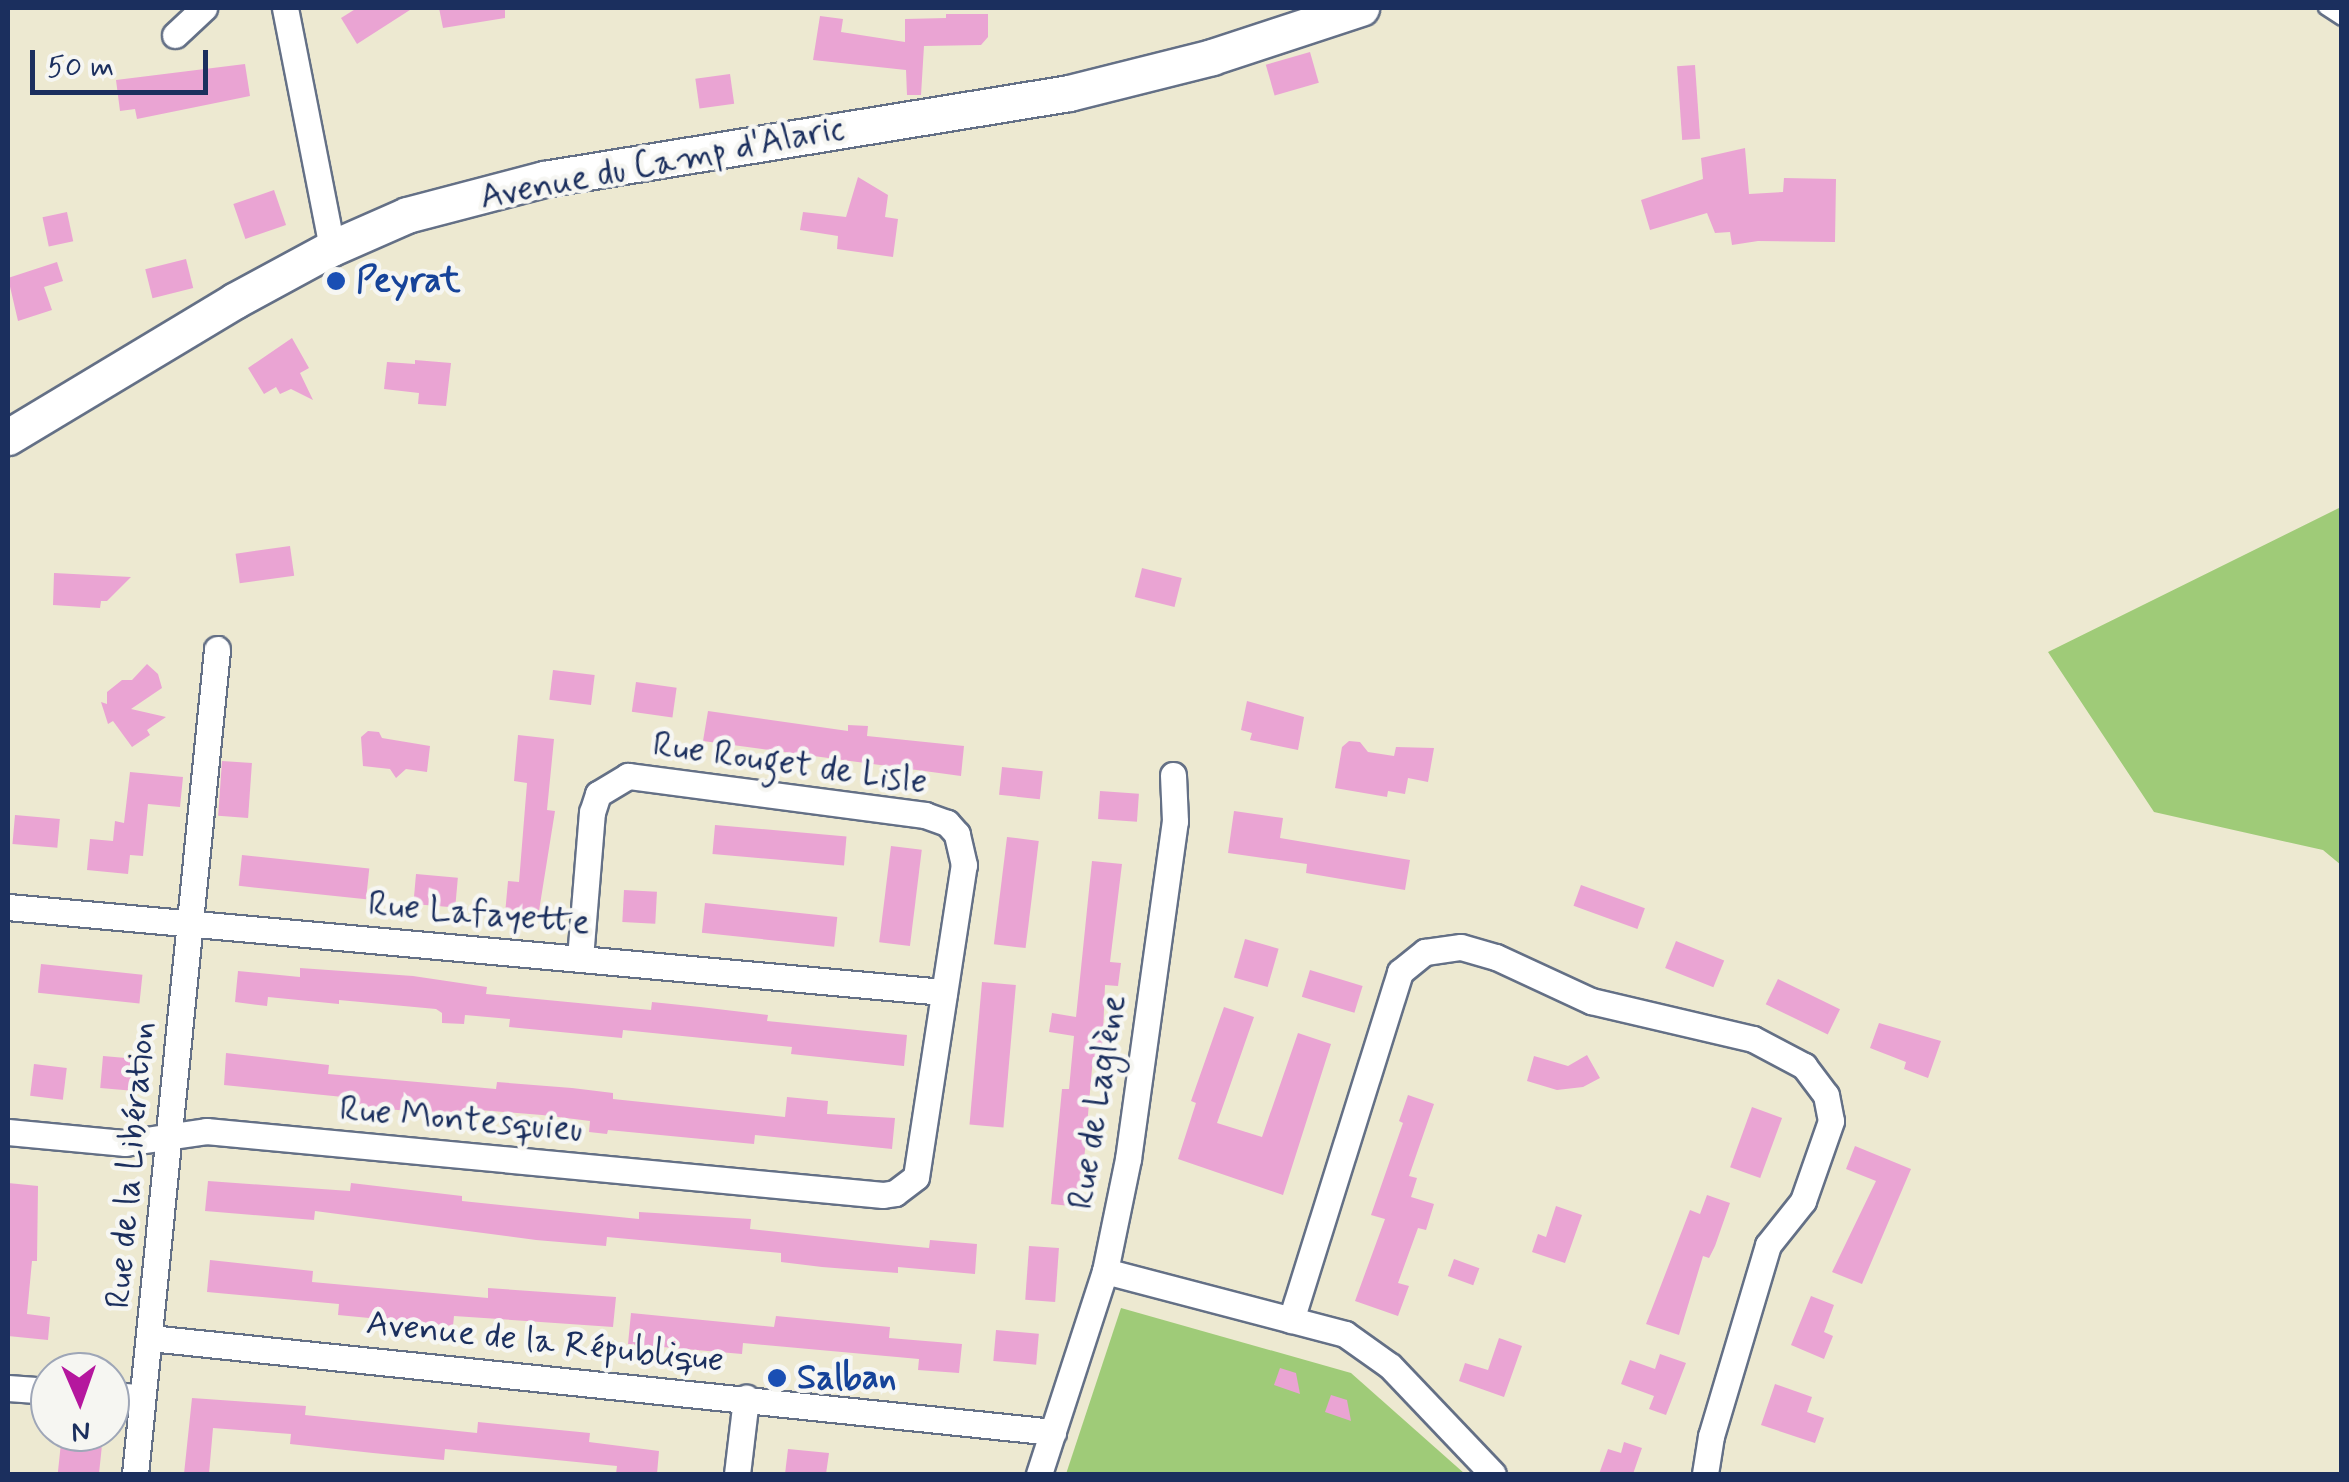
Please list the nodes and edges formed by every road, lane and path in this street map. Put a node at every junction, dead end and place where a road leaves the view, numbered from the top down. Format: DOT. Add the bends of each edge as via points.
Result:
graph roads {
  1 [pos="204,8"];
  2 [pos="285,8"];
  3 [pos="1361,8"];
  4 [pos="2325,8"];
  5 [pos="2342,19"];
  6 [pos="174,35"];
  7 [pos="332,248"];
  8 [pos="8,437"];
  9 [pos="217,650"];
  10 [pos="1173,775"];
  11 [pos="8,908"];
  12 [pos="188,922"];
  13 [pos="580,958"];
  14 [pos="944,992"];
  15 [pos="8,1132"];
  16 [pos="170,1134"];
  17 [pos="907,1187"];
  18 [pos="1105,1271"];
  19 [pos="1291,1320"];
  20 [pos="150,1338"];
  21 [pos="130,1396"];
  22 [pos="142,1397"];
  23 [pos="746,1398"];
  24 [pos="1052,1432"];
  25 [pos="134,1474"];
  26 [pos="738,1474"];
  27 [pos="1039,1474"];
  28 [pos="1493,1474"];
  29 [pos="1705,1474"];
  1 -- 6 [label="street"];
  2 -- 7 [label="street"];
  3 -- 7 [label="main road, Avenue du Camp d'Alaric" via="1212,57 1068,93 544,179 406,215"];
  4 -- 5 [label="lane"];
  7 -- 8 [label="main road, Avenue du Camp d'Alaric"];
  9 -- 12 [label="street, Rue de la Libération"];
  10 -- 18 [label="street, Rue de Laglène" via="1175,821 1128,1159"];
  11 -- 12 [label="street, Rue Lafayette"];
  12 -- 13 [label="street, Rue Lafayette"];
  12 -- 16 [label="street, Rue de la Libération"];
  13 -- 14 [label="street, Rue Lafayette"];
  13 -- 14 [label="street, Rue Rouget de Lisle" via="598,794 628,776 647,776 946,822 957,834 964,865"];
  14 -- 17 [label="street, Rue Rouget de Lisle" via="922,1159"];
  15 -- 16 [label="street, Rue Montesquieu" via="124,1144"];
  16 -- 17 [label="street, Rue Montesquieu" via="206,1131 883,1194"];
  16 -- 20 [label="street, Rue de la Libération"];
  18 -- 19 [label="street"];
  18 -- 24 [label="street, Rue de Laglène"];
  19 -- 28 [label="street" via="1345,1334 1390,1366"];
  19 -- 29 [label="street" via="1400,972 1426,952 1461,947 1591,1000 1753,1039 1804,1066 1826,1095 1831,1121 1803,1201 1768,1245"];
  20 -- 22 [label="street, Rue de la Libération"];
  20 -- 23 [label="street, Avenue de la République"];
  21 -- 22 [label="street"];
  22 -- 25 [label="street, Rue de la Libération"];
  23 -- 24 [label="street, Avenue de la République"];
  23 -- 26 [label="street"];
  24 -- 27 [label="street, Rue de Laglène"];
}
